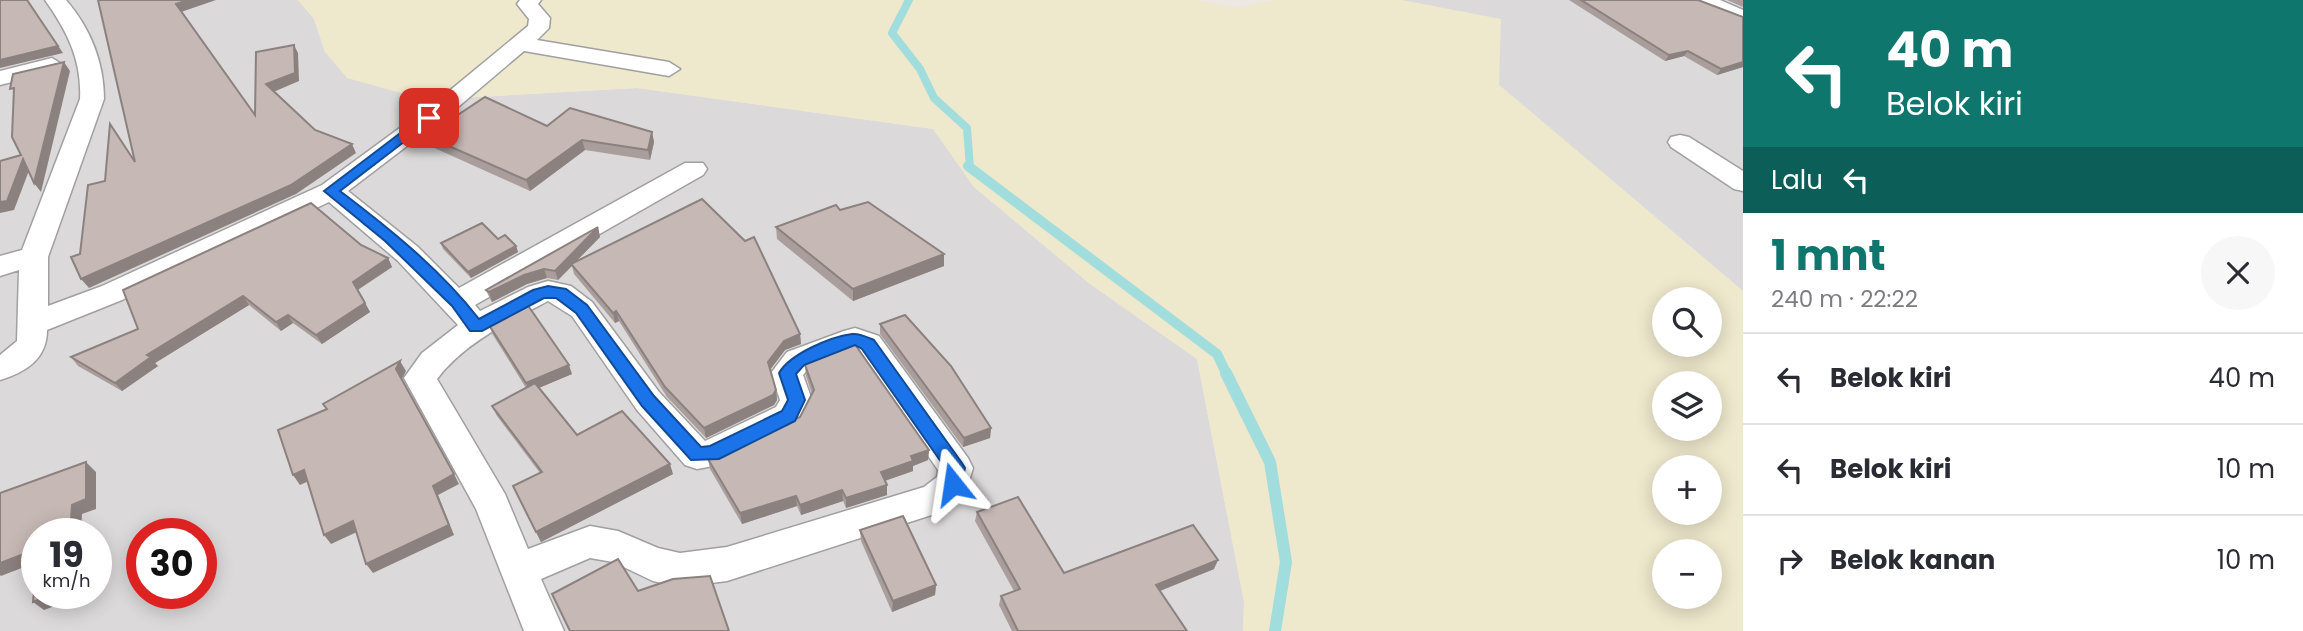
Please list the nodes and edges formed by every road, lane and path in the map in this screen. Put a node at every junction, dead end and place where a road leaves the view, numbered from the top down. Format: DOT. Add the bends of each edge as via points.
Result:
graph roads {
  1 [pos="55,0"];
  2 [pos="531,0"];
  3 [pos="1703,0"];
  4 [pos="1743,18"];
  5 [pos="521,44"];
  6 [pos="86,57"];
  7 [pos="669,69"];
  8 [pos="0,78"];
  9 [pos="1680,142"];
  10 [pos="694,169"];
  11 [pos="1743,183"];
  12 [pos="331,191"];
  13 [pos="34,257"];
  14 [pos="0,266"];
  15 [pos="457,302"];
  16 [pos="34,323"];
  17 [pos="476,327"];
  18 [pos="0,368"];
  19 [pos="520,571"];
  20 [pos="544,631"];
  1 -- 6 [label="street" via="70,18"];
  2 -- 5 [label="street" via="527,4 540,18 538,29"];
  3 -- 4 [label="street"];
  5 -- 7 [label="street"];
  5 -- 12 [label="street"];
  6 -- 8 [label="street"];
  6 -- 13 [label="street" via="93,81 92,99"];
  9 -- 11 [label="street"];
  10 -- 15 [label="street"];
  12 -- 15 [label="street" via="391,237"];
  12 -- 16 [label="street" via="112,293"];
  13 -- 14 [label="street"];
  13 -- 16 [label="street"];
  15 -- 17 [label="street"];
  16 -- 18 [label="street" via="32,345"];
  17 -- 19 [label="street" via="433,361 420,378 492,505"];
  17 -- 19 [label="street" via="538,294 561,293 582,309 648,401 697,454 712,454 788,416 796,400 788,373 798,360 855,339 868,344 956,468 953,484 935,499 727,564 680,570 653,565 618,547 590,542"];
  19 -- 20 [label="street"];
}
